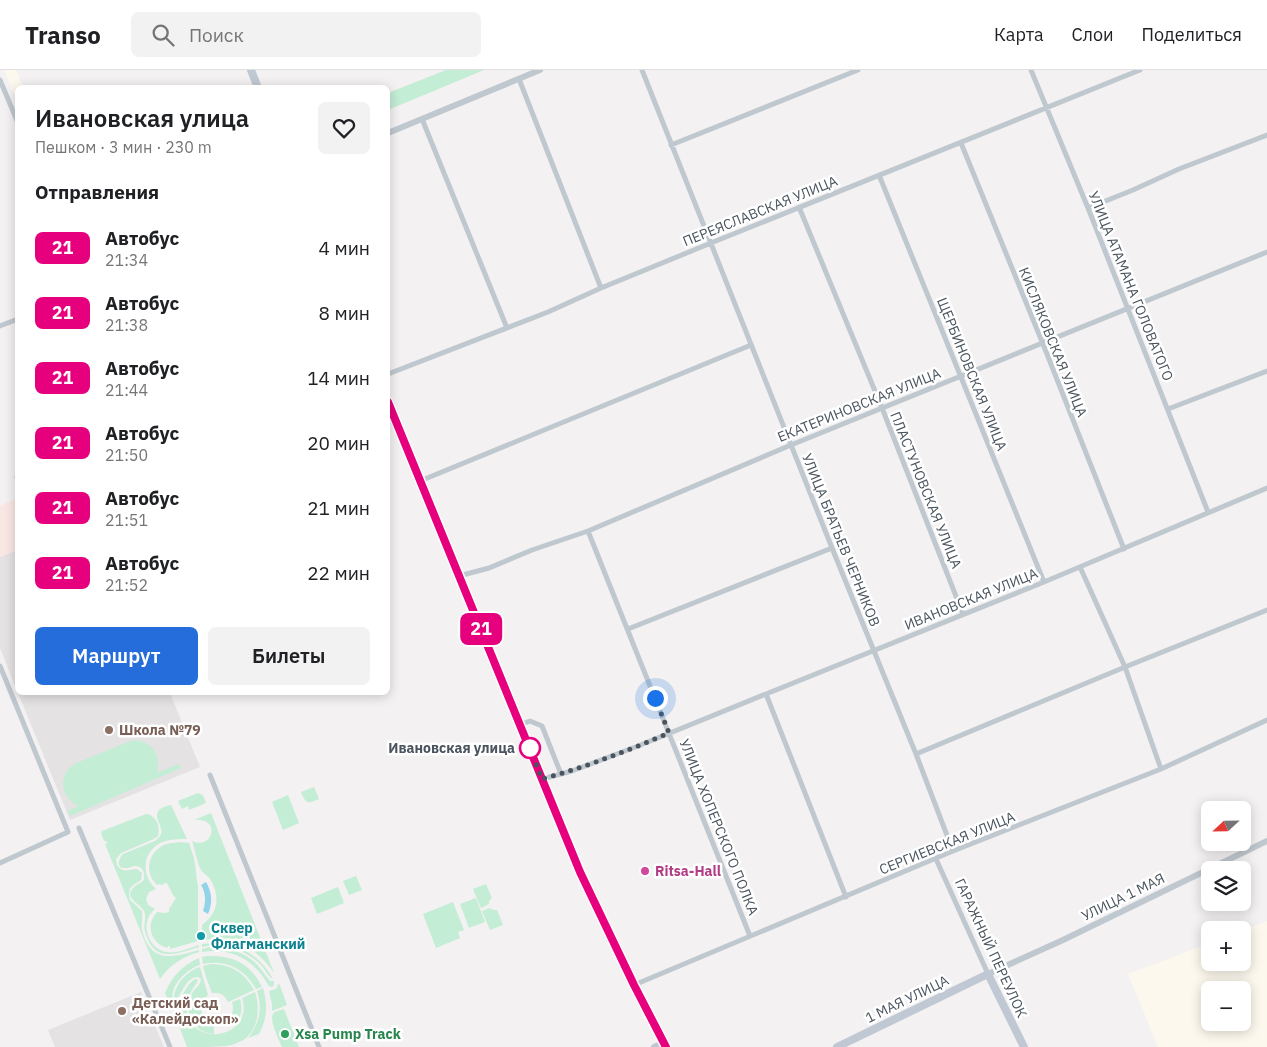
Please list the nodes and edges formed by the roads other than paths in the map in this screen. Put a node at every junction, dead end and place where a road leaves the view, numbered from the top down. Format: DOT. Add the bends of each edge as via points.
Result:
graph roads {
  1 [pos="251,70"];
  2 [pos="540,70"];
  3 [pos="642,70"];
  4 [pos="858,70"];
  5 [pos="1031,70"];
  6 [pos="1140,70"];
  7 [pos="519,79"];
  8 [pos="0,80"];
  9 [pos="257,85"];
  10 [pos="1046,108"];
  11 [pos="15,116"];
  12 [pos="422,119"];
  13 [pos="390,132"];
  14 [pos="1267,136"];
  15 [pos="961,143"];
  16 [pos="671,145"];
  17 [pos="879,175"];
  18 [pos="799,207"];
  19 [pos="1088,208"];
  20 [pos="711,243"];
  21 [pos="1267,252"];
  22 [pos="601,288"];
  23 [pos="1128,309"];
  24 [pos="15,320"];
  25 [pos="0,326"];
  26 [pos="507,328"];
  27 [pos="1043,344"];
  28 [pos="751,345"];
  29 [pos="1267,371"];
  30 [pos="390,373"];
  31 [pos="960,376"];
  32 [pos="390,407"];
  33 [pos="882,408"];
  34 [pos="1168,409"];
  35 [pos="791,445"];
  36 [pos="420,481"];
  37 [pos="1267,488"];
  38 [pos="1208,512"];
  39 [pos="588,531"];
  40 [pos="832,548"];
  41 [pos="1124,549"];
  42 [pos="1080,567"];
  43 [pos="459,576"];
  44 [pos="1044,582"];
  45 [pos="1267,610"];
  46 [pos="963,614"];
  47 [pos="628,629"];
  48 [pos="873,651"];
  49 [pos="0,666"];
  50 [pos="1125,667"];
  51 [pos="766,694"];
  52 [pos="1267,720"];
  53 [pos="520,725"];
  54 [pos="669,733"];
  55 [pos="916,754"];
  56 [pos="1161,769"];
  57 [pos="561,774"];
  58 [pos="210,775"];
  59 [pos="542,779"];
  60 [pos="80,828"];
  61 [pos="1267,841"];
  62 [pos="953,851"];
  63 [pos="936,858"];
  64 [pos="0,863"];
  65 [pos="846,897"];
  66 [pos="750,936"];
  67 [pos="986,975"];
  68 [pos="634,985"];
  69 [pos="665,1045"];
  70 [pos="170,1047"];
  71 [pos="319,1047"];
  72 [pos="654,1047"];
  73 [pos="837,1047"];
  74 [pos="1024,1047"];
  1 -- 9 [label="main road"];
  2 -- 7 [label="street"];
  3 -- 16 [label="street, УЛИЦА БРАТЬЕВ ЧЕРНИКОВ"];
  4 -- 16 [label="street"];
  5 -- 10 [label="street, УЛИЦА АТАМАНА ГОЛОВАТОГО"];
  6 -- 10 [label="street, ПЕРЕЯСЛАВСКАЯ УЛИЦА"];
  7 -- 12 [label="street"];
  7 -- 22 [label="street"];
  8 -- 11 [label="street"];
  10 -- 15 [label="street, ПЕРЕЯСЛАВСКАЯ УЛИЦА"];
  10 -- 19 [label="street, УЛИЦА АТАМАНА ГОЛОВАТОГО"];
  12 -- 13 [label="street"];
  12 -- 26 [label="street"];
  14 -- 19 [label="street"];
  15 -- 17 [label="street, ПЕРЕЯСЛАВСКАЯ УЛИЦА"];
  15 -- 27 [label="street, КИСЛЯКОВСКАЯ УЛИЦА"];
  16 -- 20 [label="street, УЛИЦА БРАТЬЕВ ЧЕРНИКОВ"];
  17 -- 18 [label="street, ПЕРЕЯСЛАВСКАЯ УЛИЦА"];
  17 -- 31 [label="street, ЩЕРБИНОВСКАЯ УЛИЦА"];
  18 -- 20 [label="street, ПЕРЕЯСЛАВСКАЯ УЛИЦА"];
  18 -- 33 [label="street, ПЛАСТУНОВСКАЯ УЛИЦА"];
  19 -- 23 [label="street, УЛИЦА АТАМАНА ГОЛОВАТОГО"];
  20 -- 22 [label="street, ПЕРЕЯСЛАВСКАЯ УЛИЦА"];
  20 -- 28 [label="street, УЛИЦА БРАТЬЕВ ЧЕРНИКОВ"];
  21 -- 23 [label="street, ЕКАТЕРИНОВСКАЯ УЛИЦА"];
  22 -- 26 [label="street, ПЕРЕЯСЛАВСКАЯ УЛИЦА"];
  23 -- 27 [label="street, ЕКАТЕРИНОВСКАЯ УЛИЦА"];
  23 -- 34 [label="street, УЛИЦА АТАМАНА ГОЛОВАТОГО"];
  24 -- 25 [label="street"];
  26 -- 30 [label="street, ПЕРЕЯСЛАВСКАЯ УЛИЦА"];
  27 -- 31 [label="street, ЕКАТЕРИНОВСКАЯ УЛИЦА"];
  27 -- 41 [label="street, КИСЛЯКОВСКАЯ УЛИЦА"];
  28 -- 35 [label="street, УЛИЦА БРАТЬЕВ ЧЕРНИКОВ"];
  28 -- 36 [label="street"];
  29 -- 34 [label="street"];
  31 -- 33 [label="street, ЕКАТЕРИНОВСКАЯ УЛИЦА"];
  31 -- 44 [label="street, ЩЕРБИНОВСКАЯ УЛИЦА"];
  32 -- 36 [label="main road"];
  33 -- 35 [label="street, ЕКАТЕРИНОВСКАЯ УЛИЦА"];
  33 -- 46 [label="street, ПЛАСТУНОВСКАЯ УЛИЦА"];
  34 -- 38 [label="street, УЛИЦА АТАМАНА ГОЛОВАТОГО"];
  35 -- 39 [label="street, ЕКАТЕРИНОВСКАЯ УЛИЦА"];
  35 -- 40 [label="street, УЛИЦА БРАТЬЕВ ЧЕРНИКОВ"];
  36 -- 43 [label="main road"];
  37 -- 38 [label="street, ИВАНОВСКАЯ УЛИЦА"];
  38 -- 41 [label="street, ИВАНОВСКАЯ УЛИЦА"];
  39 -- 43 [label="street, ЕКАТЕРИНОВСКАЯ УЛИЦА"];
  39 -- 47 [label="street, УЛИЦА ХОПЕРСКОГО ПОЛКА"];
  40 -- 47 [label="street"];
  40 -- 48 [label="street, УЛИЦА БРАТЬЕВ ЧЕРНИКОВ"];
  41 -- 42 [label="street, ИВАНОВСКАЯ УЛИЦА"];
  42 -- 44 [label="street, ИВАНОВСКАЯ УЛИЦА"];
  42 -- 50 [label="street"];
  43 -- 53 [label="main road"];
  44 -- 46 [label="street, ИВАНОВСКАЯ УЛИЦА"];
  45 -- 50 [label="street"];
  46 -- 48 [label="street, ИВАНОВСКАЯ УЛИЦА"];
  47 -- 54 [label="street, УЛИЦА ХОПЕРСКОГО ПОЛКА"];
  48 -- 51 [label="street, ИВАНОВСКАЯ УЛИЦА"];
  48 -- 55 [label="street, УЛИЦА БРАТЬЕВ ЧЕРНИКОВ"];
  49 -- 64 [label="street" via="68,832"];
  50 -- 55 [label="street"];
  50 -- 56 [label="street"];
  51 -- 54 [label="street, ИВАНОВСКАЯ УЛИЦА"];
  51 -- 65 [label="street"];
  52 -- 56 [label="street, СЕРГИЕВСКАЯ УЛИЦА"];
  53 -- 57 [label="street" via="530,721 542,726"];
  53 -- 59 [label="main road"];
  54 -- 57 [label="street, ИВАНОВСКАЯ УЛИЦА"];
  54 -- 66 [label="street, УЛИЦА ХОПЕРСКОГО ПОЛКА"];
  55 -- 62 [label="street, УЛИЦА БРАТЬЕВ ЧЕРНИКОВ"];
  56 -- 62 [label="street, СЕРГИЕВСКАЯ УЛИЦА"];
  57 -- 59 [label="street, ИВАНОВСКАЯ УЛИЦА"];
  58 -- 71 [label="street"];
  59 -- 68 [label="main road" via="589,892"];
  60 -- 70 [label="street"];
  61 -- 67 [label="street, УЛИЦА 1 МАЯ"];
  62 -- 63 [label="street, СЕРГИЕВСКАЯ УЛИЦА"];
  63 -- 65 [label="street, СЕРГИЕВСКАЯ УЛИЦА"];
  63 -- 67 [label="street, ГАРАЖНЫЙ ПЕРЕУЛОК"];
  65 -- 66 [label="street, СЕРГИЕВСКАЯ УЛИЦА"];
  66 -- 68 [label="street, СЕРГИЕВСКАЯ УЛИЦА"];
  67 -- 73 [label="main road, 1 МАЯ УЛИЦА"];
  67 -- 74 [label="main road, ГАРАЖНЫЙ ПЕРЕУЛОК"];
  68 -- 69 [label="main road"];
  69 -- 72 [label="street"];
}
